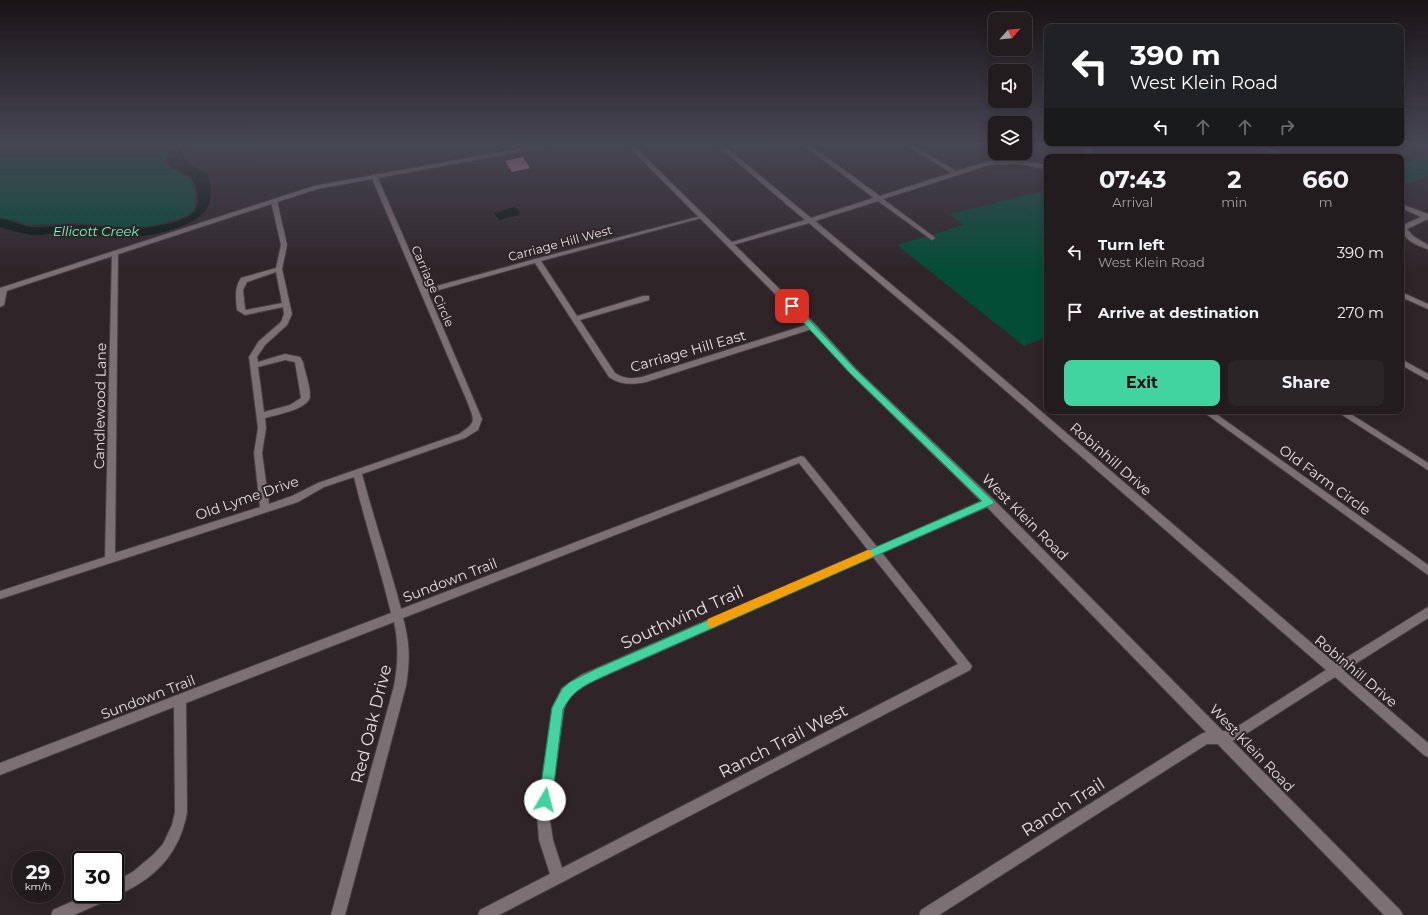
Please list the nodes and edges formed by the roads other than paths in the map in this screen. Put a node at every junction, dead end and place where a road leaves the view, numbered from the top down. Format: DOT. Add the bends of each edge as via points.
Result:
graph roads {
  1 [pos="318,187"];
  2 [pos="379,187"];
  3 [pos="673,187"];
  4 [pos="770,187"];
  5 [pos="864,187"];
  6 [pos="915,187"];
  7 [pos="879,198"];
  8 [pos="274,201"];
  9 [pos="1404,207"];
  10 [pos="703,216"];
  11 [pos="1427,217"];
  12 [pos="811,221"];
  13 [pos="1404,228"];
  14 [pos="1404,232"];
  15 [pos="932,238"];
  16 [pos="731,244"];
  17 [pos="1428,247"];
  18 [pos="115,253"];
  19 [pos="537,260"];
  20 [pos="279,269"];
  21 [pos="1,291"];
  22 [pos="423,292"];
  23 [pos="1404,296"];
  24 [pos="646,298"];
  25 [pos="286,304"];
  26 [pos="0,305"];
  27 [pos="1428,308"];
  28 [pos="575,318"];
  29 [pos="812,326"];
  30 [pos="1404,364"];
  31 [pos="254,366"];
  32 [pos="1428,377"];
  33 [pos="472,404"];
  34 [pos="1210,414"];
  35 [pos="1345,414"];
  36 [pos="261,416"];
  37 [pos="1428,467"];
  38 [pos="357,472"];
  39 [pos="989,502"];
  40 [pos="265,509"];
  41 [pos="875,551"];
  42 [pos="110,558"];
  43 [pos="1428,571"];
  44 [pos="0,595"];
  45 [pos="1428,612"];
  46 [pos="398,615"];
  47 [pos="1335,671"];
  48 [pos="180,700"];
  49 [pos="1221,738"];
  50 [pos="1428,751"];
  51 [pos="0,769"];
  52 [pos="558,877"];
  53 [pos="124,884"];
  54 [pos="85,903"];
  55 [pos="58,915"];
  56 [pos="338,915"];
  57 [pos="485,915"];
  58 [pos="926,915"];
  59 [pos="1395,915"];
  1 -- 8 [label="street"];
  2 -- 22 [label="street, Carriage Circle"];
  3 -- 10 [label="street, West Klein Road"];
  4 -- 12 [label="street, Robinhill Drive"];
  5 -- 7 [label="street"];
  6 -- 7 [label="street"];
  7 -- 12 [label="street"];
  7 -- 15 [label="street"];
  8 -- 18 [label="street"];
  8 -- 20 [label="street" via="284,245"];
  9 -- 11 [label="street"];
  10 -- 16 [label="street, West Klein Road"];
  10 -- 19 [label="street, Carriage Hill West"];
  11 -- 13 [label="street"];
  12 -- 16 [label="street"];
  12 -- 47 [label="street, Robinhill Drive" via="955,342"];
  14 -- 17 [label="street"];
  16 -- 29 [label="street, West Klein Road"];
  18 -- 21 [label="street"];
  18 -- 42 [label="street, Candlewood Lane"];
  19 -- 22 [label="street, Carriage Hill West"];
  19 -- 28 [label="street, Carriage Hill East"];
  20 -- 25 [label="street"];
  20 -- 25 [label="street" via="241,283 238,287 241,310 245,313 254,312"];
  21 -- 26 [label="street"];
  22 -- 33 [label="street, Carriage Circle"];
  23 -- 27 [label="street"];
  24 -- 28 [label="street"];
  25 -- 31 [label="street" via="287,318 257,349 253,357"];
  28 -- 29 [label="street, Carriage Hill East" via="612,375 629,382 644,380"];
  29 -- 39 [label="street, West Klein Road" via="853,371"];
  30 -- 32 [label="street"];
  31 -- 36 [label="street"];
  31 -- 36 [label="street" via="285,357 297,359 306,396 305,400 293,407"];
  33 -- 38 [label="street, Old Lyme Drive" via="478,423 462,436"];
  34 -- 43 [label="street, Old Farm Circle"];
  35 -- 37 [label="street"];
  36 -- 40 [label="street" via="258,453"];
  38 -- 40 [label="street, Old Lyme Drive"];
  38 -- 46 [label="street, Red Oak Drive"];
  39 -- 41 [label="street, Southwind Trail"];
  39 -- 49 [label="street, West Klein Road"];
  40 -- 42 [label="street, Old Lyme Drive"];
  41 -- 46 [label="street, Sundown Trail" via="801,459"];
  41 -- 52 [label="street, Southwind Trail" via="585,679 566,692 558,708 543,815 546,840"];
  41 -- 52 [label="street, Ranch Trail West" via="966,666"];
  42 -- 44 [label="street, Old Lyme Drive"];
  45 -- 47 [label="street, Ranch Trail"];
  46 -- 48 [label="street, Sundown Trail"];
  46 -- 56 [label="street, Red Oak Drive" via="404,648 400,686"];
  47 -- 49 [label="street, Ranch Trail" via="1234,735"];
  47 -- 50 [label="street, Robinhill Drive"];
  48 -- 51 [label="street, Sundown Trail"];
  48 -- 53 [label="street" via="181,812 178,830 168,850 157,862"];
  49 -- 58 [label="street, Ranch Trail" via="1205,738"];
  49 -- 59 [label="street, West Klein Road"];
  52 -- 57 [label="street, Ranch Trail West"];
  54 -- 55 [label="street"];
}
